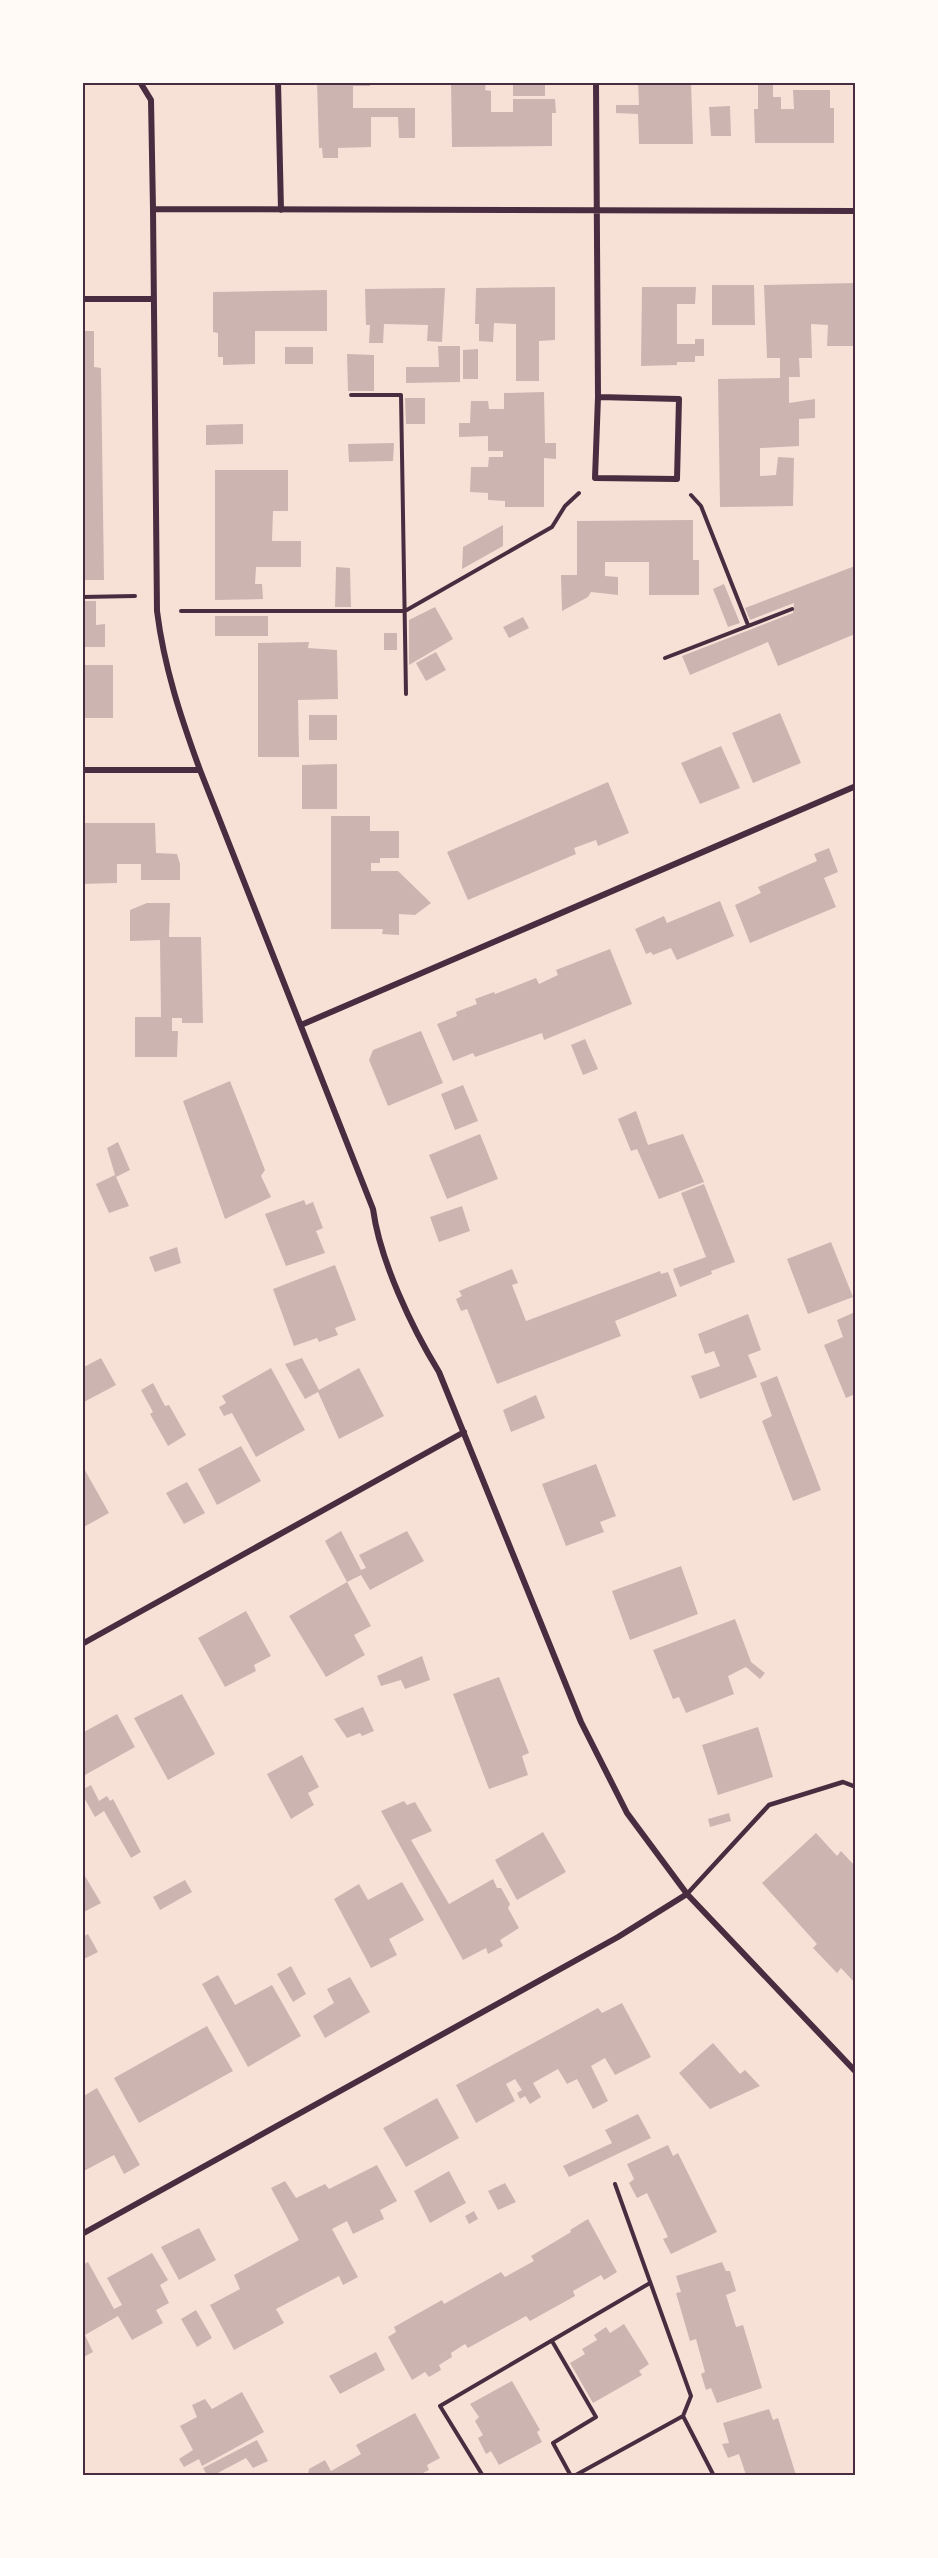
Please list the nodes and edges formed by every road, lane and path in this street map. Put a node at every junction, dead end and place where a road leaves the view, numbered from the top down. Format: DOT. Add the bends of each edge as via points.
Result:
graph roads {
  1 [pos="140,82"];
  2 [pos="278,82"];
  3 [pos="596,82"];
  4 [pos="153,209"];
  5 [pos="281,210"];
  6 [pos="597,212"];
  7 [pos="855,212"];
  8 [pos="82,299"];
  9 [pos="154,299"];
  10 [pos="351,395"];
  11 [pos="598,397"];
  12 [pos="595,478"];
  13 [pos="677,479"];
  14 [pos="157,595"];
  15 [pos="82,597"];
  16 [pos="792,609"];
  17 [pos="157,611"];
  18 [pos="405,611"];
  19 [pos="748,625"];
  20 [pos="665,658"];
  21 [pos="406,694"];
  22 [pos="82,770"];
  23 [pos="200,770"];
  24 [pos="855,786"];
  25 [pos="301,1025"];
  26 [pos="464,1432"];
  27 [pos="82,1644"];
  28 [pos="855,1787"];
  29 [pos="687,1894"];
  30 [pos="855,2072"];
  31 [pos="615,2184"];
  32 [pos="82,2234"];
  33 [pos="650,2283"];
  34 [pos="552,2341"];
  35 [pos="683,2416"];
  36 [pos="483,2475"];
  37 [pos="573,2475"];
  38 [pos="714,2475"];
  1 -- 4 [label="street" via="151,100"];
  2 -- 5 [label="street"];
  3 -- 6 [label="street"];
  4 -- 5 [label="street"];
  4 -- 9 [label="street"];
  5 -- 6 [label="street"];
  6 -- 7 [label="street"];
  6 -- 11 [label="street"];
  8 -- 9 [label="street"];
  9 -- 14 [label="street"];
  10 -- 18 [label="path" via="401,395"];
  11 -- 12 [label="street"];
  11 -- 13 [label="street" via="679,399"];
  12 -- 13 [label="street"];
  12 -- 18 [label="path" via="565,506 552,527"];
  13 -- 19 [label="path" via="701,506"];
  14 -- 15 [label="path"];
  14 -- 17 [label="street"];
  16 -- 19 [label="path"];
  17 -- 18 [label="path"];
  17 -- 23 [label="street" via="161,647"];
  18 -- 21 [label="path"];
  19 -- 20 [label="path"];
  22 -- 23 [label="street"];
  23 -- 25 [label="street"];
  24 -- 25 [label="street"];
  25 -- 26 [label="street" via="373,1209 376,1233 416,1335 439,1372"];
  26 -- 27 [label="street"];
  26 -- 29 [label="street" via="580,1722 627,1813"];
  28 -- 29 [label="lane" via="843,1782 769,1805"];
  29 -- 30 [label="street"];
  29 -- 32 [label="street" via="618,1937"];
  31 -- 33 [label="path"];
  33 -- 34 [label="path"];
  33 -- 35 [label="path" via="691,2396"];
  34 -- 36 [label="path" via="440,2406"];
  34 -- 37 [label="path" via="596,2417 553,2443"];
  35 -- 37 [label="path"];
  35 -- 38 [label="path"];
}
